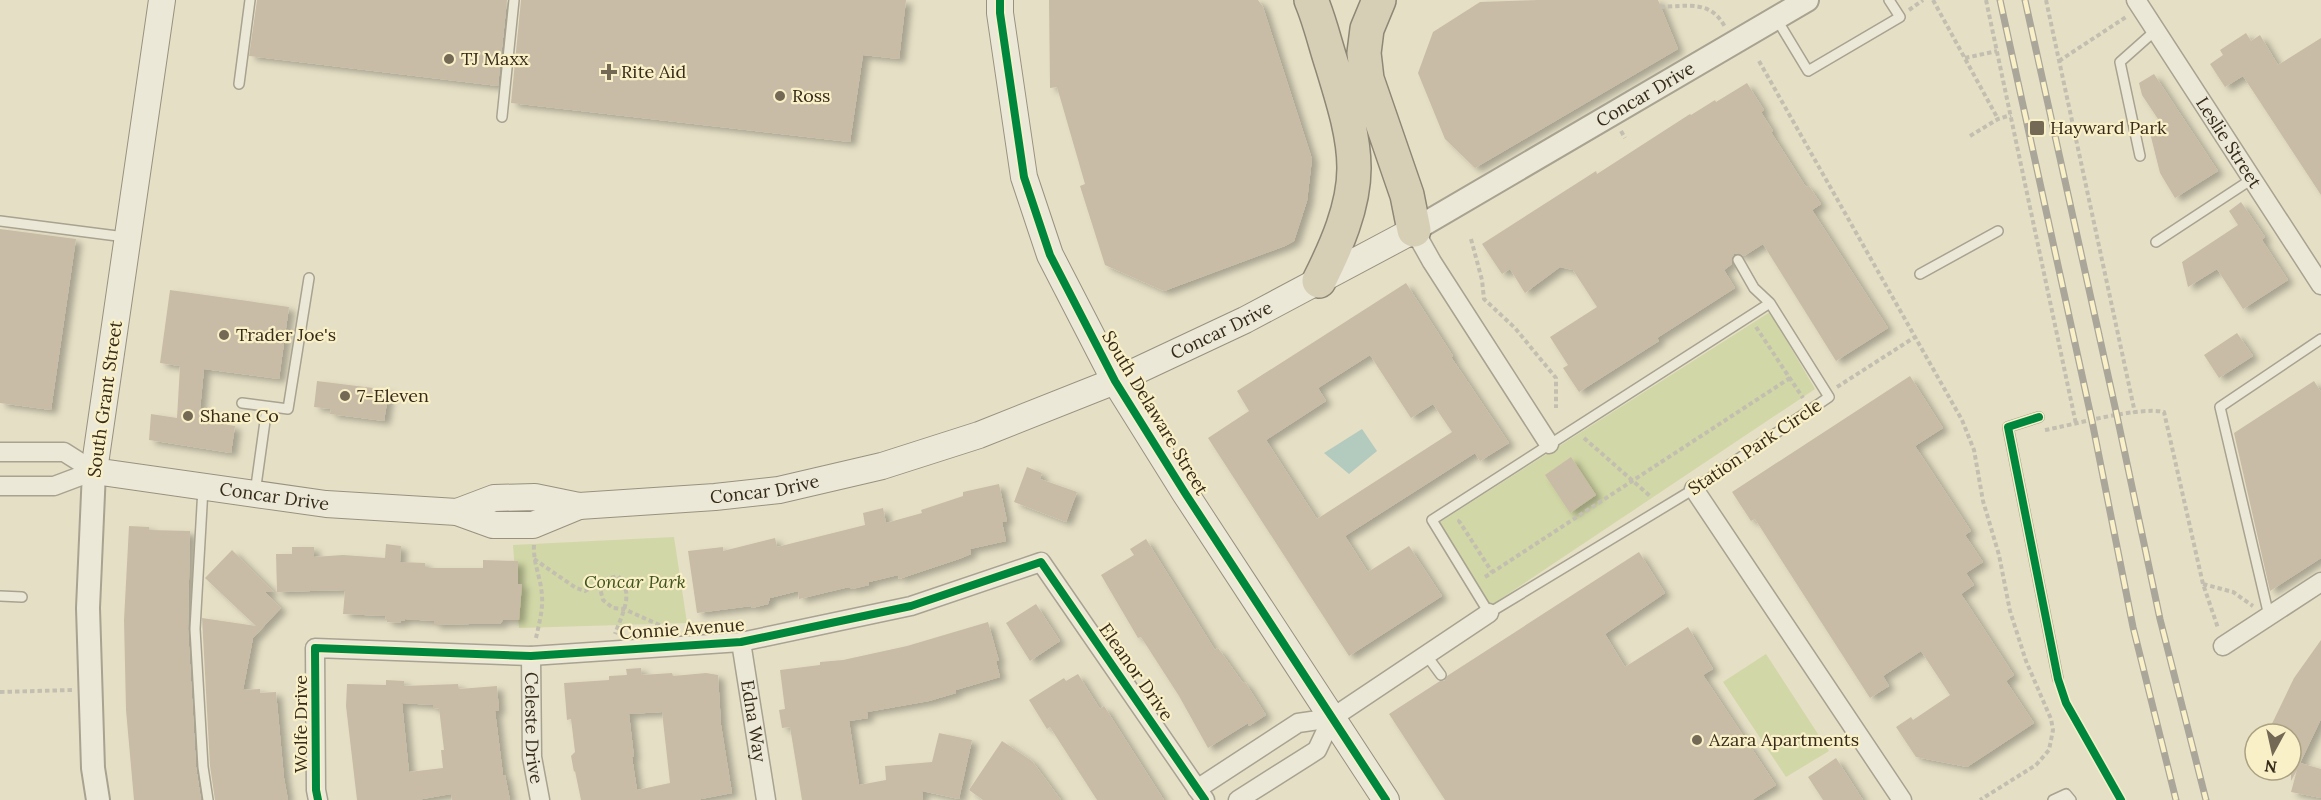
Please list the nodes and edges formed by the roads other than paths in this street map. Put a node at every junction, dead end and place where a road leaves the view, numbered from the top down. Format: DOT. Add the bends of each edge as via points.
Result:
graph roads {
  1 [pos="162,0"];
  2 [pos="250,0"];
  3 [pos="514,0"];
  4 [pos="1000,0"];
  5 [pos="1311,0"];
  6 [pos="1379,0"];
  7 [pos="1807,0"];
  8 [pos="1889,0"];
  9 [pos="2138,4"];
  10 [pos="1776,18"];
  11 [pos="2156,30"];
  12 [pos="1337,82"];
  13 [pos="239,84"];
  14 [pos="502,117"];
  15 [pos="2140,156"];
  16 [pos="2252,179"];
  17 [pos="0,221"];
  18 [pos="1414,231"];
  19 [pos="1998,231"];
  20 [pos="128,238"];
  21 [pos="2156,242"];
  22 [pos="1738,260"];
  23 [pos="1920,274"];
  24 [pos="309,278"];
  25 [pos="1319,281"];
  26 [pos="2321,285"];
  27 [pos="1770,303"];
  28 [pos="2321,339"];
  29 [pos="1115,381"];
  30 [pos="242,403"];
  31 [pos="267,407"];
  32 [pos="2039,417"];
  33 [pos="1549,444"];
  34 [pos="0,452"];
  35 [pos="94,471"];
  36 [pos="0,486"];
  37 [pos="202,488"];
  38 [pos="1694,489"];
  39 [pos="255,495"];
  40 [pos="1041,562"];
  41 [pos="2321,582"];
  42 [pos="0,596"];
  43 [pos="22,597"];
  44 [pos="2261,611"];
  45 [pos="1489,613"];
  46 [pos="741,642"];
  47 [pos="2223,646"];
  48 [pos="315,648"];
  49 [pos="531,656"];
  50 [pos="1428,656"];
  51 [pos="1441,675"];
  52 [pos="2058,679"];
  53 [pos="1332,718"];
  54 [pos="1201,794"];
  55 [pos="98,800"];
  56 [pos="208,800"];
  57 [pos="318,800"];
  58 [pos="540,800"];
  59 [pos="766,800"];
  60 [pos="1238,800"];
  61 [pos="1386,800"];
  62 [pos="1902,800"];
  63 [pos="2053,800"];
  64 [pos="2071,800"];
  1 -- 20 [label="main road, South Grant Street"];
  2 -- 13 [label="lane"];
  3 -- 14 [label="lane"];
  4 -- 29 [label="main road, South Delaware Street" via="1024,177 1050,255"];
  5 -- 12 [label="highway"];
  6 -- 18 [label="highway" via="1366,37 1367,79 1407,195"];
  7 -- 10 [label="street, Concar Drive"];
  8 -- 10 [label="lane" via="1900,17 1808,71"];
  9 -- 11 [label="street, Leslie Street"];
  10 -- 18 [label="street, Concar Drive"];
  11 -- 15 [label="lane" via="2120,62"];
  11 -- 16 [label="street, Leslie Street"];
  12 -- 18 [label="highway" via="1392,204"];
  12 -- 25 [label="highway" via="1352,142 1354,169 1343,224"];
  16 -- 21 [label="lane"];
  16 -- 26 [label="street, Leslie Street"];
  17 -- 20 [label="lane"];
  18 -- 25 [label="main road, Concar Drive"];
  18 -- 33 [label="street"];
  19 -- 23 [label="lane"];
  20 -- 35 [label="main road, South Grant Street"];
  22 -- 27 [label="lane, Station Park Circle" via="1754,288"];
  24 -- 31 [label="lane" via="288,410"];
  25 -- 29 [label="main road, Concar Drive"];
  27 -- 33 [label="lane"];
  27 -- 38 [label="lane, Station Park Circle" via="1829,397"];
  28 -- 44 [label="lane" via="2220,407"];
  29 -- 39 [label="main road, Concar Drive" via="979,435 843,476 779,490 579,506 535,497 494,498 457,512 326,504"];
  29 -- 53 [label="main road, South Delaware Street"];
  30 -- 31 [label="lane"];
  31 -- 39 [label="lane"];
  32 -- 52 [label="lane" via="2008,427"];
  33 -- 45 [label="lane" via="1432,520"];
  34 -- 35 [label="street, Concar Drive" via="64,452"];
  35 -- 36 [label="street, Concar Drive" via="54,486"];
  35 -- 37 [label="main road, Concar Drive"];
  35 -- 55 [label="street, South Grant Street" via="88,608 93,768"];
  37 -- 39 [label="main road, Concar Drive"];
  37 -- 56 [label="lane" via="195,629"];
  38 -- 45 [label="lane, Station Park Circle"];
  38 -- 62 [label="street"];
  40 -- 46 [label="street, Connie Avenue" via="911,606"];
  40 -- 54 [label="street, Eleanor Drive"];
  41 -- 44 [label="street"];
  42 -- 43 [label="lane"];
  44 -- 47 [label="street"];
  45 -- 50 [label="street"];
  46 -- 49 [label="street, Connie Avenue"];
  46 -- 59 [label="street, Edna Way"];
  48 -- 49 [label="street, Connie Avenue"];
  48 -- 57 [label="street, Wolfe Drive"];
  49 -- 58 [label="street, Celeste Drive" via="532,757"];
  50 -- 51 [label="lane"];
  50 -- 53 [label="street"];
  53 -- 54 [label="street" via="1298,723"];
  53 -- 60 [label="street" via="1317,750"];
  53 -- 61 [label="main road, South Delaware Street"];
  63 -- 64 [label="lane" via="2066,794"];
}
